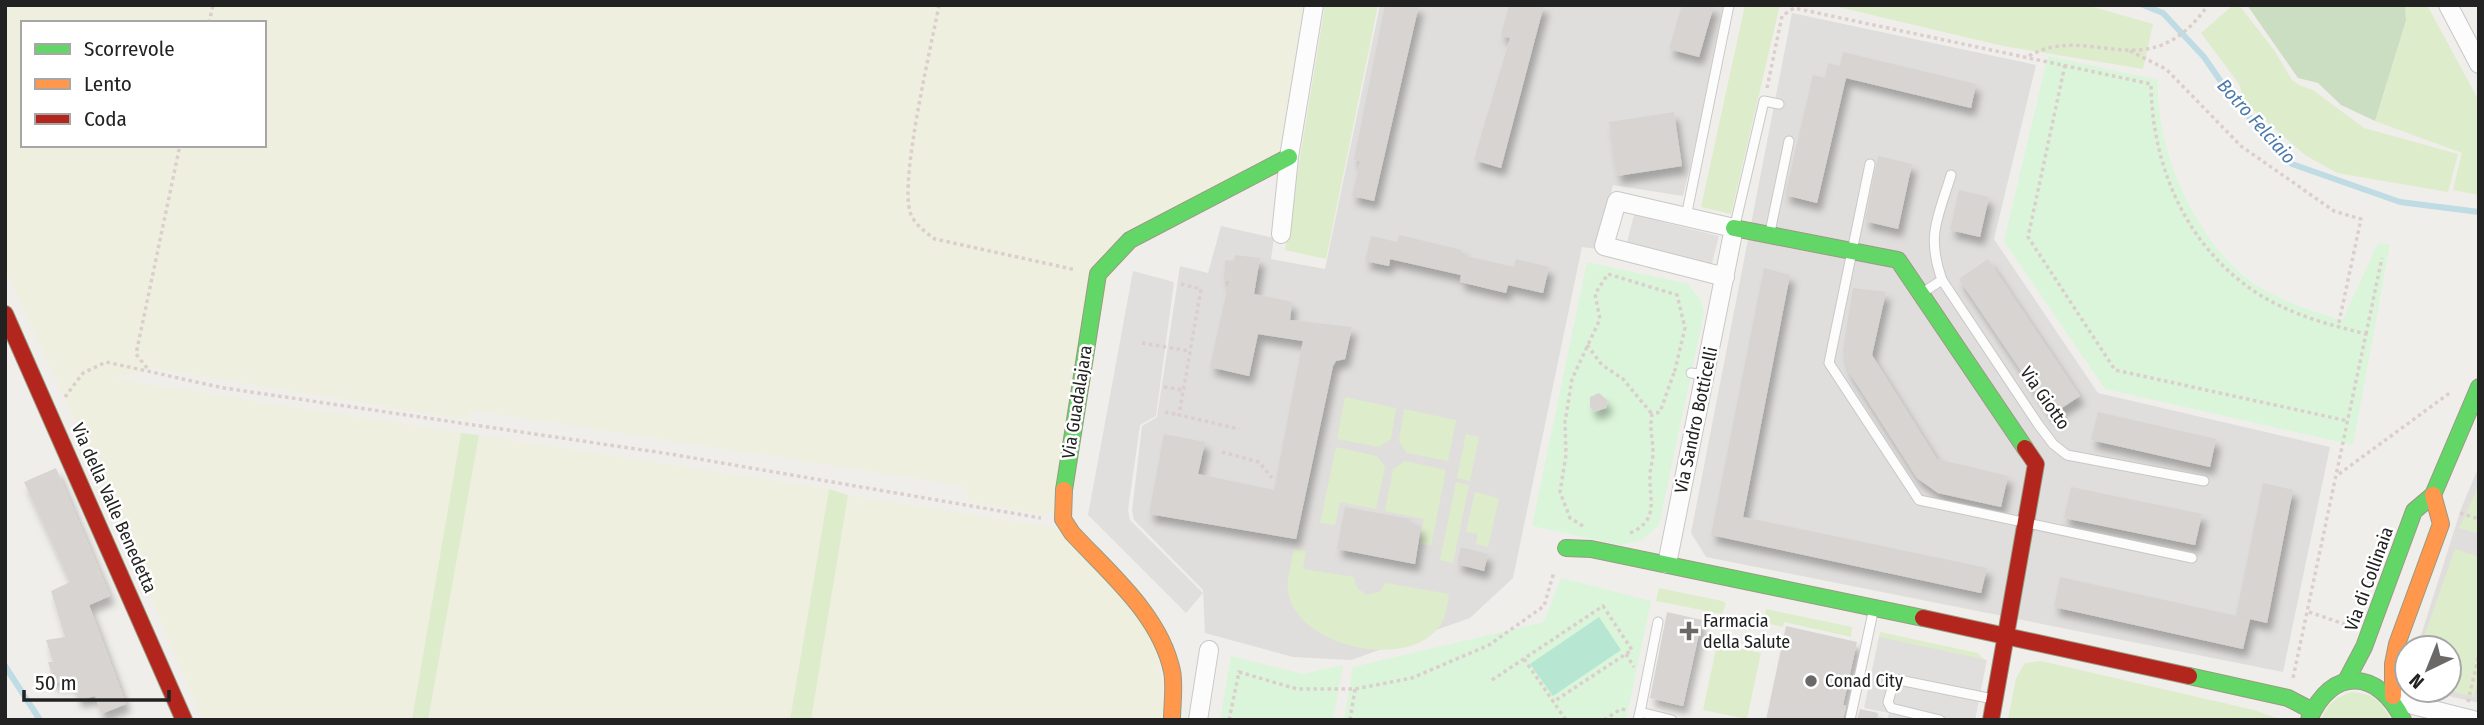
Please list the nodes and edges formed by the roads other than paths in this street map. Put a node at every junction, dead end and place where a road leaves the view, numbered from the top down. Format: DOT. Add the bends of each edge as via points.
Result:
graph roads {
  1 [pos="1314,5"];
  2 [pos="1728,5"];
  3 [pos="2448,5"];
  4 [pos="2479,64"];
  5 [pos="1767,89"];
  6 [pos="1765,101"];
  7 [pos="1779,104"];
  8 [pos="1789,141"];
  9 [pos="1289,157"];
  10 [pos="1870,164"];
  11 [pos="1951,175"];
  12 [pos="1686,217"];
  13 [pos="1734,228"];
  14 [pos="1280,234"];
  15 [pos="1770,234"];
  16 [pos="1850,250"];
  17 [pos="1725,277"];
  18 [pos="1942,279"];
  19 [pos="1922,293"];
  20 [pos="5,314"];
  21 [pos="2479,387"];
  22 [pos="2038,424"];
  23 [pos="2022,445"];
  24 [pos="2204,481"];
  25 [pos="2433,495"];
  26 [pos="2025,523"];
  27 [pos="1566,548"];
  28 [pos="2192,558"];
  29 [pos="1667,564"];
  30 [pos="1874,607"];
  31 [pos="1658,622"];
  32 [pos="2401,634"];
  33 [pos="2007,638"];
  34 [pos="1209,650"];
  35 [pos="2346,681"];
  36 [pos="2393,696"];
  37 [pos="1995,700"];
  38 [pos="2411,704"];
  39 [pos="2310,715"];
  40 [pos="1639,716"];
  41 [pos="184,720"];
  42 [pos="1172,720"];
  43 [pos="1198,720"];
  44 [pos="1672,720"];
  45 [pos="1850,720"];
  46 [pos="1940,720"];
  47 [pos="1990,720"];
  48 [pos="2473,720"];
  1 -- 9 [label="street"];
  2 -- 12 [label="lane"];
  3 -- 4 [label="street"];
  5 -- 6 [label="lane"];
  6 -- 7 [label="lane"];
  6 -- 13 [label="lane"];
  8 -- 15 [label="lane"];
  9 -- 14 [label="street"];
  9 -- 42 [label="street, Via Guadalajara" via="1130,240 1098,274 1065,480 1063,519 1154,624 1173,674"];
  10 -- 16 [label="lane"];
  11 -- 18 [label="lane, Via Giotto" via="1933,236 1933,254"];
  12 -- 13 [label="street"];
  12 -- 17 [label="street" via="1617,201 1604,246"];
  13 -- 15 [label="street"];
  13 -- 17 [label="street, Via Sandro Botticelli"];
  15 -- 16 [label="street"];
  16 -- 19 [label="street" via="1898,260"];
  16 -- 26 [label="lane" via="1829,363 1919,500"];
  17 -- 29 [label="street, Via Sandro Botticelli" via="1698,374"];
  18 -- 19 [label="lane"];
  18 -- 22 [label="lane, Via Giotto"];
  19 -- 23 [label="street"];
  20 -- 41 [label="street, Via della Valle Benedetta"];
  21 -- 25 [label="street, Via di Collinaia"];
  22 -- 23 [label="lane" via="2034,436"];
  22 -- 24 [label="lane, Via Giotto" via="2053,444 2081,460"];
  23 -- 26 [label="street" via="2036,464"];
  25 -- 32 [label="street" via="2441,524"];
  25 -- 35 [label="street, Via di Collinaia" via="2414,511 2364,647"];
  26 -- 28 [label="lane"];
  26 -- 33 [label="street"];
  27 -- 29 [label="street" via="1593,544"];
  29 -- 30 [label="street"];
  30 -- 33 [label="street"];
  30 -- 45 [label="lane"];
  31 -- 40 [label="lane"];
  33 -- 37 [label="street"];
  33 -- 39 [label="street" via="2288,698"];
  34 -- 43 [label="street"];
  35 -- 36 [label="street" via="2370,681"];
  35 -- 39 [label="street" via="2321,696"];
  37 -- 46 [label="lane" via="1899,680 1893,685 1888,702 1891,708"];
  37 -- 47 [label="street"];
  38 -- 48 [label="street"];
  40 -- 44 [label="lane"];
}
